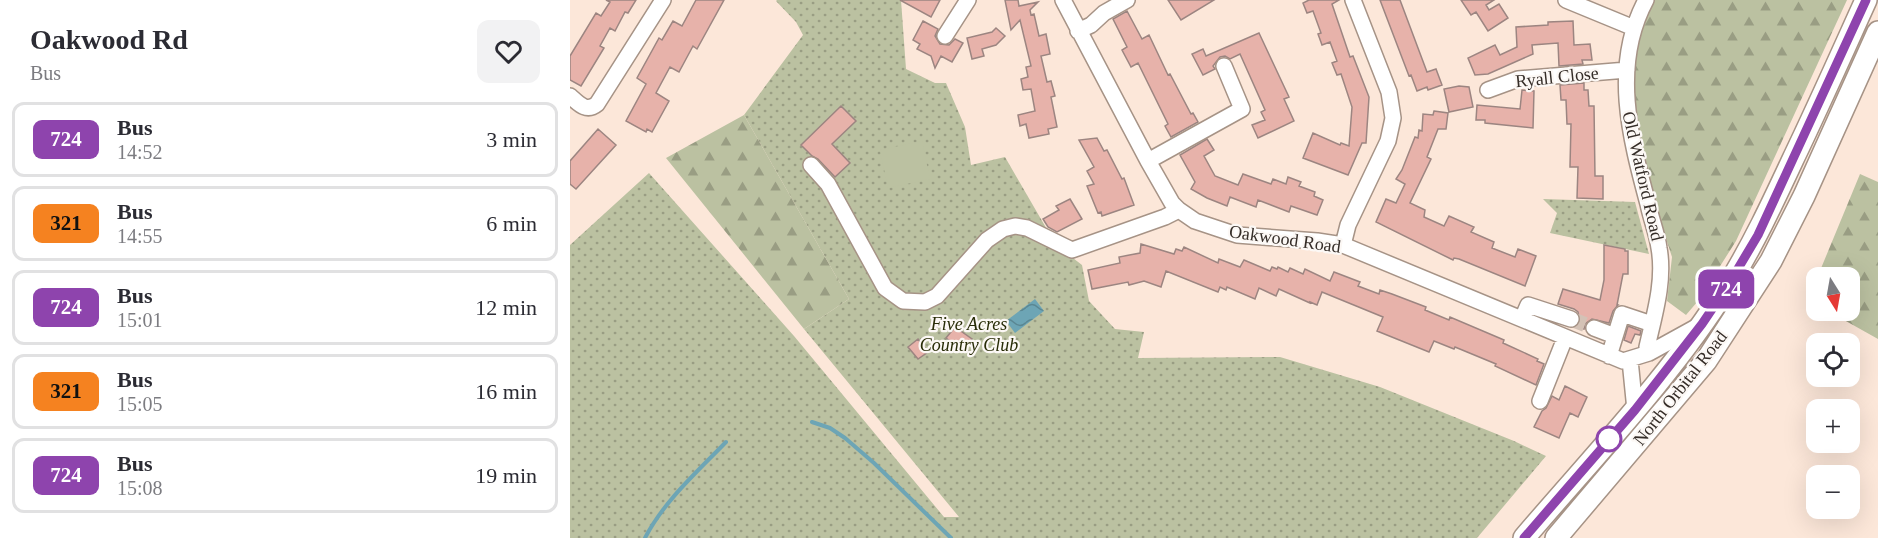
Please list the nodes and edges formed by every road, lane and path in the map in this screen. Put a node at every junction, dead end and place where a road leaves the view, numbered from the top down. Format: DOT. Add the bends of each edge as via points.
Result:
graph roads {
  1 [pos="663,0"];
  2 [pos="968,0"];
  3 [pos="1063,0"];
  4 [pos="1127,0"];
  5 [pos="1353,0"];
  6 [pos="1566,0"];
  7 [pos="1647,0"];
  8 [pos="1866,0"];
  9 [pos="1634,28"];
  10 [pos="1078,31"];
  11 [pos="1878,32"];
  12 [pos="945,36"];
  13 [pos="1224,66"];
  14 [pos="1627,70"];
  15 [pos="1488,90"];
  16 [pos="570,97"];
  17 [pos="1148,161"];
  18 [pos="811,165"];
  19 [pos="1179,210"];
  20 [pos="1342,245"];
  21 [pos="1571,319"];
  22 [pos="1522,320"];
  23 [pos="1652,324"];
  24 [pos="1702,324"];
  25 [pos="1594,328"];
  26 [pos="1615,336"];
  27 [pos="1565,338"];
  28 [pos="1649,353"];
  29 [pos="1609,356"];
  30 [pos="1630,360"];
  31 [pos="1540,401"];
  32 [pos="1635,410"];
  33 [pos="1524,538"];
  34 [pos="1557,538"];
  1 -- 16 [label="street" via="597,104 587,108"];
  2 -- 12 [label="street"];
  3 -- 10 [label="street, Oakwood Road"];
  4 -- 10 [label="street"];
  5 -- 20 [label="street" via="1389,92 1393,118 1388,141"];
  6 -- 9 [label="street"];
  7 -- 9 [label="street, Old Watford Road"];
  8 -- 24 [label="highway, North Orbital Road" via="1758,235"];
  9 -- 14 [label="street, Old Watford Road"];
  10 -- 17 [label="street, Oakwood Road"];
  11 -- 34 [label="highway, North Orbital Road" via="1771,261 1706,361"];
  13 -- 17 [label="street" via="1242,109"];
  14 -- 15 [label="street, Ryall Close" via="1518,79"];
  14 -- 23 [label="street, Old Watford Road" via="1630,134 1659,249 1659,283"];
  17 -- 19 [label="street, Oakwood Road"];
  18 -- 19 [label="street" via="828,184 885,288 903,301 925,302 937,296 987,240 1004,229 1027,228 1072,250"];
  19 -- 20 [label="street, Oakwood Road" via="1196,221 1237,235"];
  20 -- 22 [label="street, Oakwood Road"];
  21 -- 22 [label="street" via="1528,305"];
  22 -- 27 [label="street, Oakwood Road"];
  23 -- 26 [label="street" via="1622,314"];
  23 -- 28 [label="street, Old Watford Road"];
  24 -- 28 [label="street"];
  24 -- 32 [label="highway, North Orbital Road"];
  25 -- 26 [label="street"];
  26 -- 29 [label="street"];
  27 -- 29 [label="street, Oakwood Road"];
  27 -- 31 [label="street"];
  28 -- 30 [label="street"];
  29 -- 30 [label="street, Oakwood Road" via="1623,362"];
  30 -- 32 [label="street"];
  32 -- 33 [label="highway, North Orbital Road"];
}
